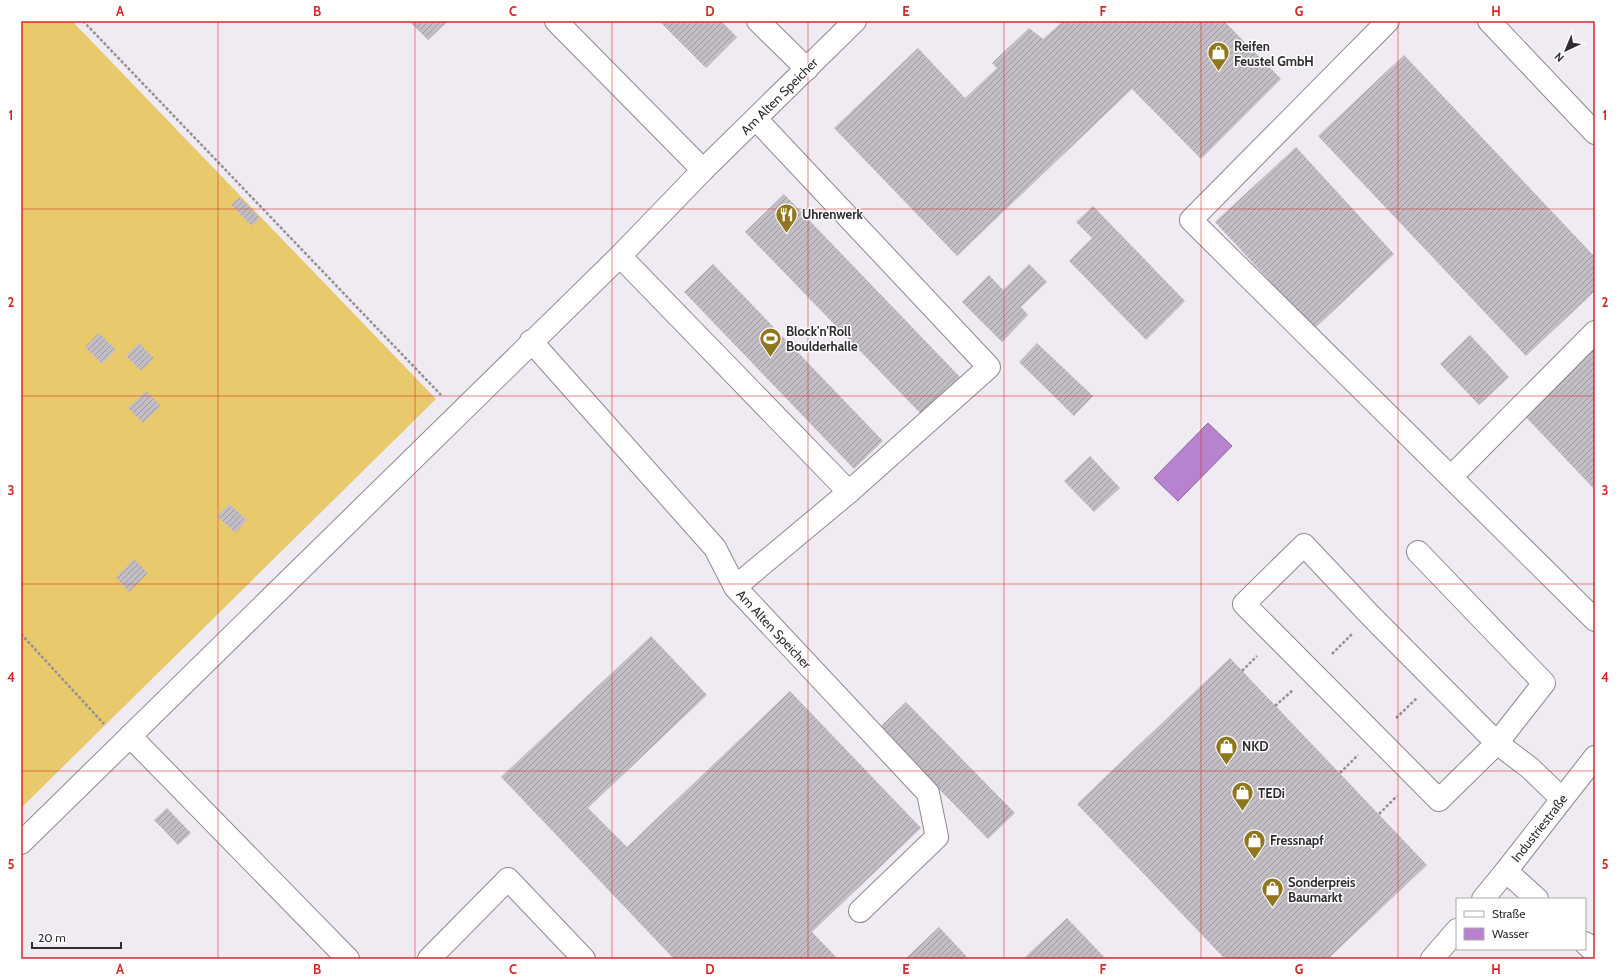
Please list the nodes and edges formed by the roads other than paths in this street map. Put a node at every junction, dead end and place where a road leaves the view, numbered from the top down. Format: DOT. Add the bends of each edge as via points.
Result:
graph roads {
  1 [pos="556,21"];
  2 [pos="758,21"];
  3 [pos="855,21"];
  4 [pos="1388,21"];
  5 [pos="1489,21"];
  6 [pos="807,69"];
  7 [pos="756,119"];
  8 [pos="1595,134"];
  9 [pos="703,170"];
  10 [pos="620,256"];
  11 [pos="1595,332"];
  12 [pos="531,342"];
  13 [pos="1451,477"];
  14 [pos="849,492"];
  15 [pos="1418,552"];
  16 [pos="735,587"];
  17 [pos="1595,620"];
  18 [pos="126,740"];
  19 [pos="1497,743"];
  20 [pos="1591,771"];
  21 [pos="1562,799"];
  22 [pos="21,843"];
  23 [pos="1506,871"];
  24 [pos="1484,898"];
  25 [pos="1536,898"];
  26 [pos="860,911"];
  27 [pos="1456,931"];
  28 [pos="1586,944"];
  29 [pos="1595,952"];
  30 [pos="348,959"];
  31 [pos="429,959"];
  32 [pos="584,959"];
  33 [pos="1432,959"];
  1 -- 9 [label="street"];
  2 -- 6 [label="street"];
  3 -- 6 [label="street, Am Alten Speicher"];
  4 -- 13 [label="street" via="1192,220"];
  5 -- 8 [label="street"];
  6 -- 7 [label="street, Am Alten Speicher"];
  7 -- 9 [label="street, Am Alten Speicher"];
  7 -- 14 [label="street" via="989,367"];
  9 -- 10 [label="street, Am Alten Speicher"];
  10 -- 12 [label="street, Am Alten Speicher"];
  10 -- 14 [label="street"];
  11 -- 13 [label="street"];
  12 -- 16 [label="street, Am Alten Speicher" via="715,548"];
  12 -- 18 [label="street, Am Alten Speicher"];
  13 -- 17 [label="street"];
  14 -- 16 [label="street"];
  15 -- 19 [label="street" via="1544,683"];
  16 -- 26 [label="street, Am Alten Speicher" via="928,793 937,837"];
  18 -- 22 [label="street, Am Alten Speicher"];
  18 -- 30 [label="street"];
  19 -- 19 [label="street" via="1304,545 1244,604 1439,800"];
  19 -- 21 [label="street" via="1530,768"];
  20 -- 21 [label="street, Industriestraße"];
  21 -- 23 [label="street, Industriestraße"];
  23 -- 24 [label="street, Industriestraße"];
  23 -- 25 [label="street"];
  27 -- 33 [label="street"];
  28 -- 29 [label="street"];
  31 -- 32 [label="street" via="508,879"];
}
